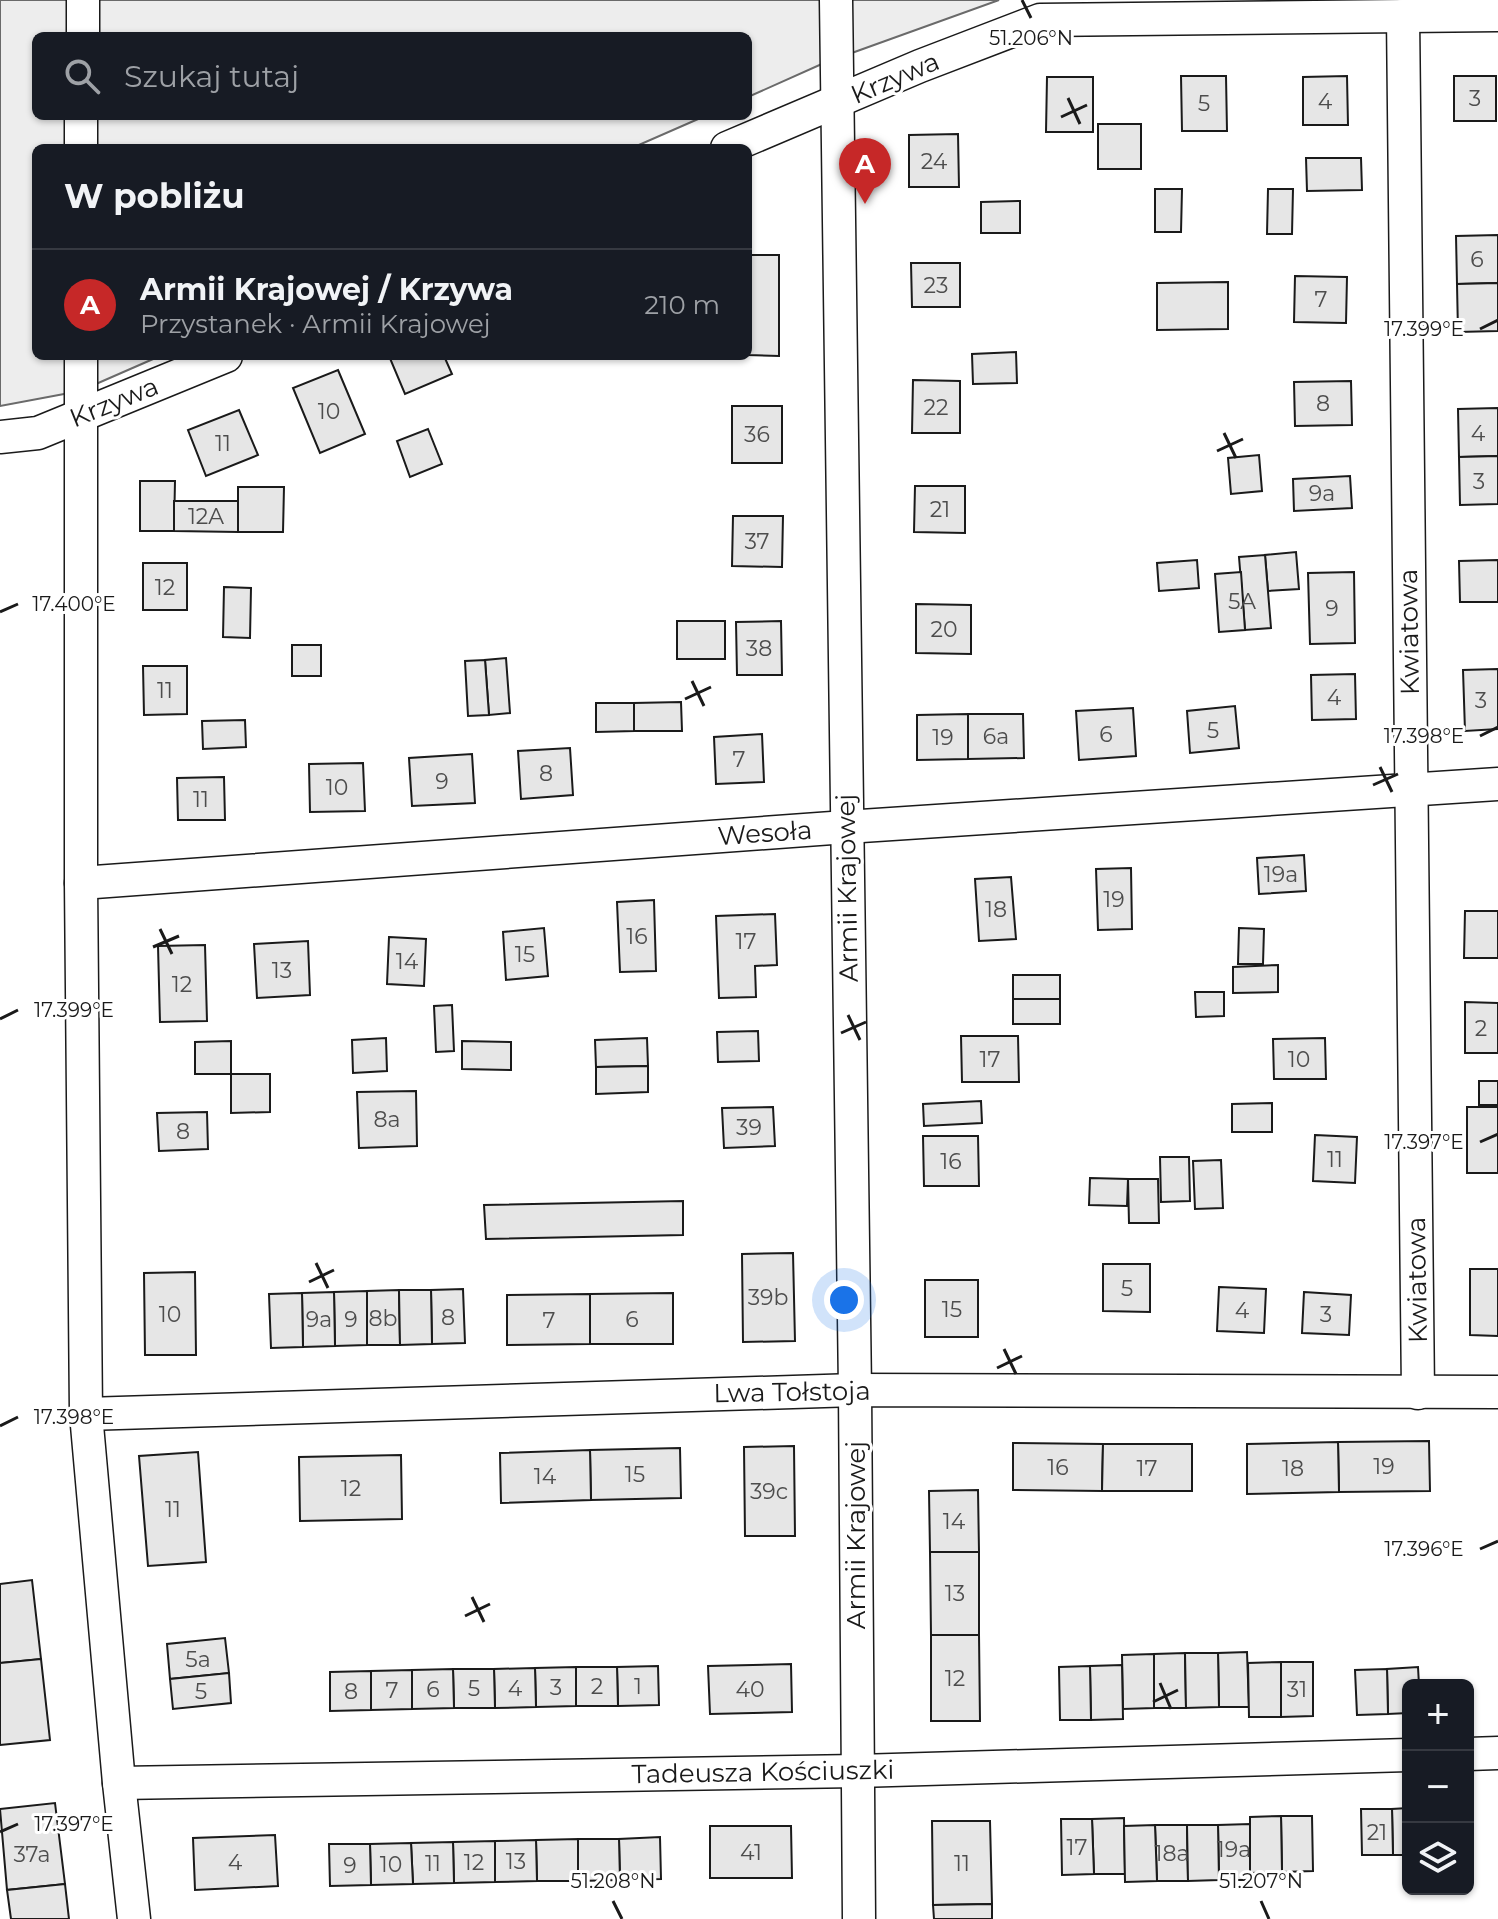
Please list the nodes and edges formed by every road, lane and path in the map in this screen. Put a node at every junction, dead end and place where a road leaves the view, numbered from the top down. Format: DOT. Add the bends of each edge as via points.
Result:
graph roads {
  1 [pos="83,0"];
  2 [pos="836,0"];
  3 [pos="1498,15"];
  4 [pos="1403,16"];
  5 [pos="83,32"];
  6 [pos="838,103"];
  7 [pos="81,120"];
  8 [pos="81,144"];
  9 [pos="737,144"];
  10 [pos="81,360"];
  11 [pos="216,360"];
  12 [pos="81,416"];
  13 [pos="0,437"];
  14 [pos="1498,784"];
  15 [pos="1410,790"];
  16 [pos="846,827"];
  17 [pos="81,883"];
  18 [pos="855,1390"];
  19 [pos="1498,1392"];
  20 [pos="1418,1393"];
  21 [pos="86,1414"];
  22 [pos="1498,1753"];
  23 [pos="1474,1754"];
  24 [pos="1402,1755"];
  25 [pos="858,1771"];
  26 [pos="119,1783"];
  27 [pos="134,1919"];
  28 [pos="859,1919"];
  1 -- 5 [label="street"];
  2 -- 6 [label="street, Armii Krajowej"];
  3 -- 4 [label="street, Krzywa"];
  4 -- 6 [label="street, Krzywa" via="1040,20"];
  4 -- 15 [label="street, Kwiatowa"];
  6 -- 9 [label="street, Krzywa"];
  6 -- 16 [label="street, Armii Krajowej"];
  7 -- 8 [label="street"];
  10 -- 12 [label="street"];
  11 -- 12 [label="street, Krzywa"];
  12 -- 13 [label="street, Krzywa" via="38,433"];
  12 -- 17 [label="street"];
  14 -- 15 [label="street, Wesoła"];
  15 -- 16 [label="street, Wesoła"];
  15 -- 20 [label="street, Kwiatowa"];
  16 -- 17 [label="street, Wesoła"];
  16 -- 18 [label="street, Armii Krajowej"];
  17 -- 21 [label="street"];
  18 -- 20 [label="street, Lwa Tołstoja"];
  18 -- 21 [label="street, Lwa Tołstoja"];
  18 -- 25 [label="street, Armii Krajowej"];
  19 -- 20 [label="street, Lwa Tołstoja"];
  21 -- 26 [label="street"];
  22 -- 23 [label="street"];
  24 -- 25 [label="street, Tadeusza Kościuszki"];
  25 -- 26 [label="street, Tadeusza Kościuszki"];
  25 -- 28 [label="street, Armii Krajowej"];
  26 -- 27 [label="street"];
}
